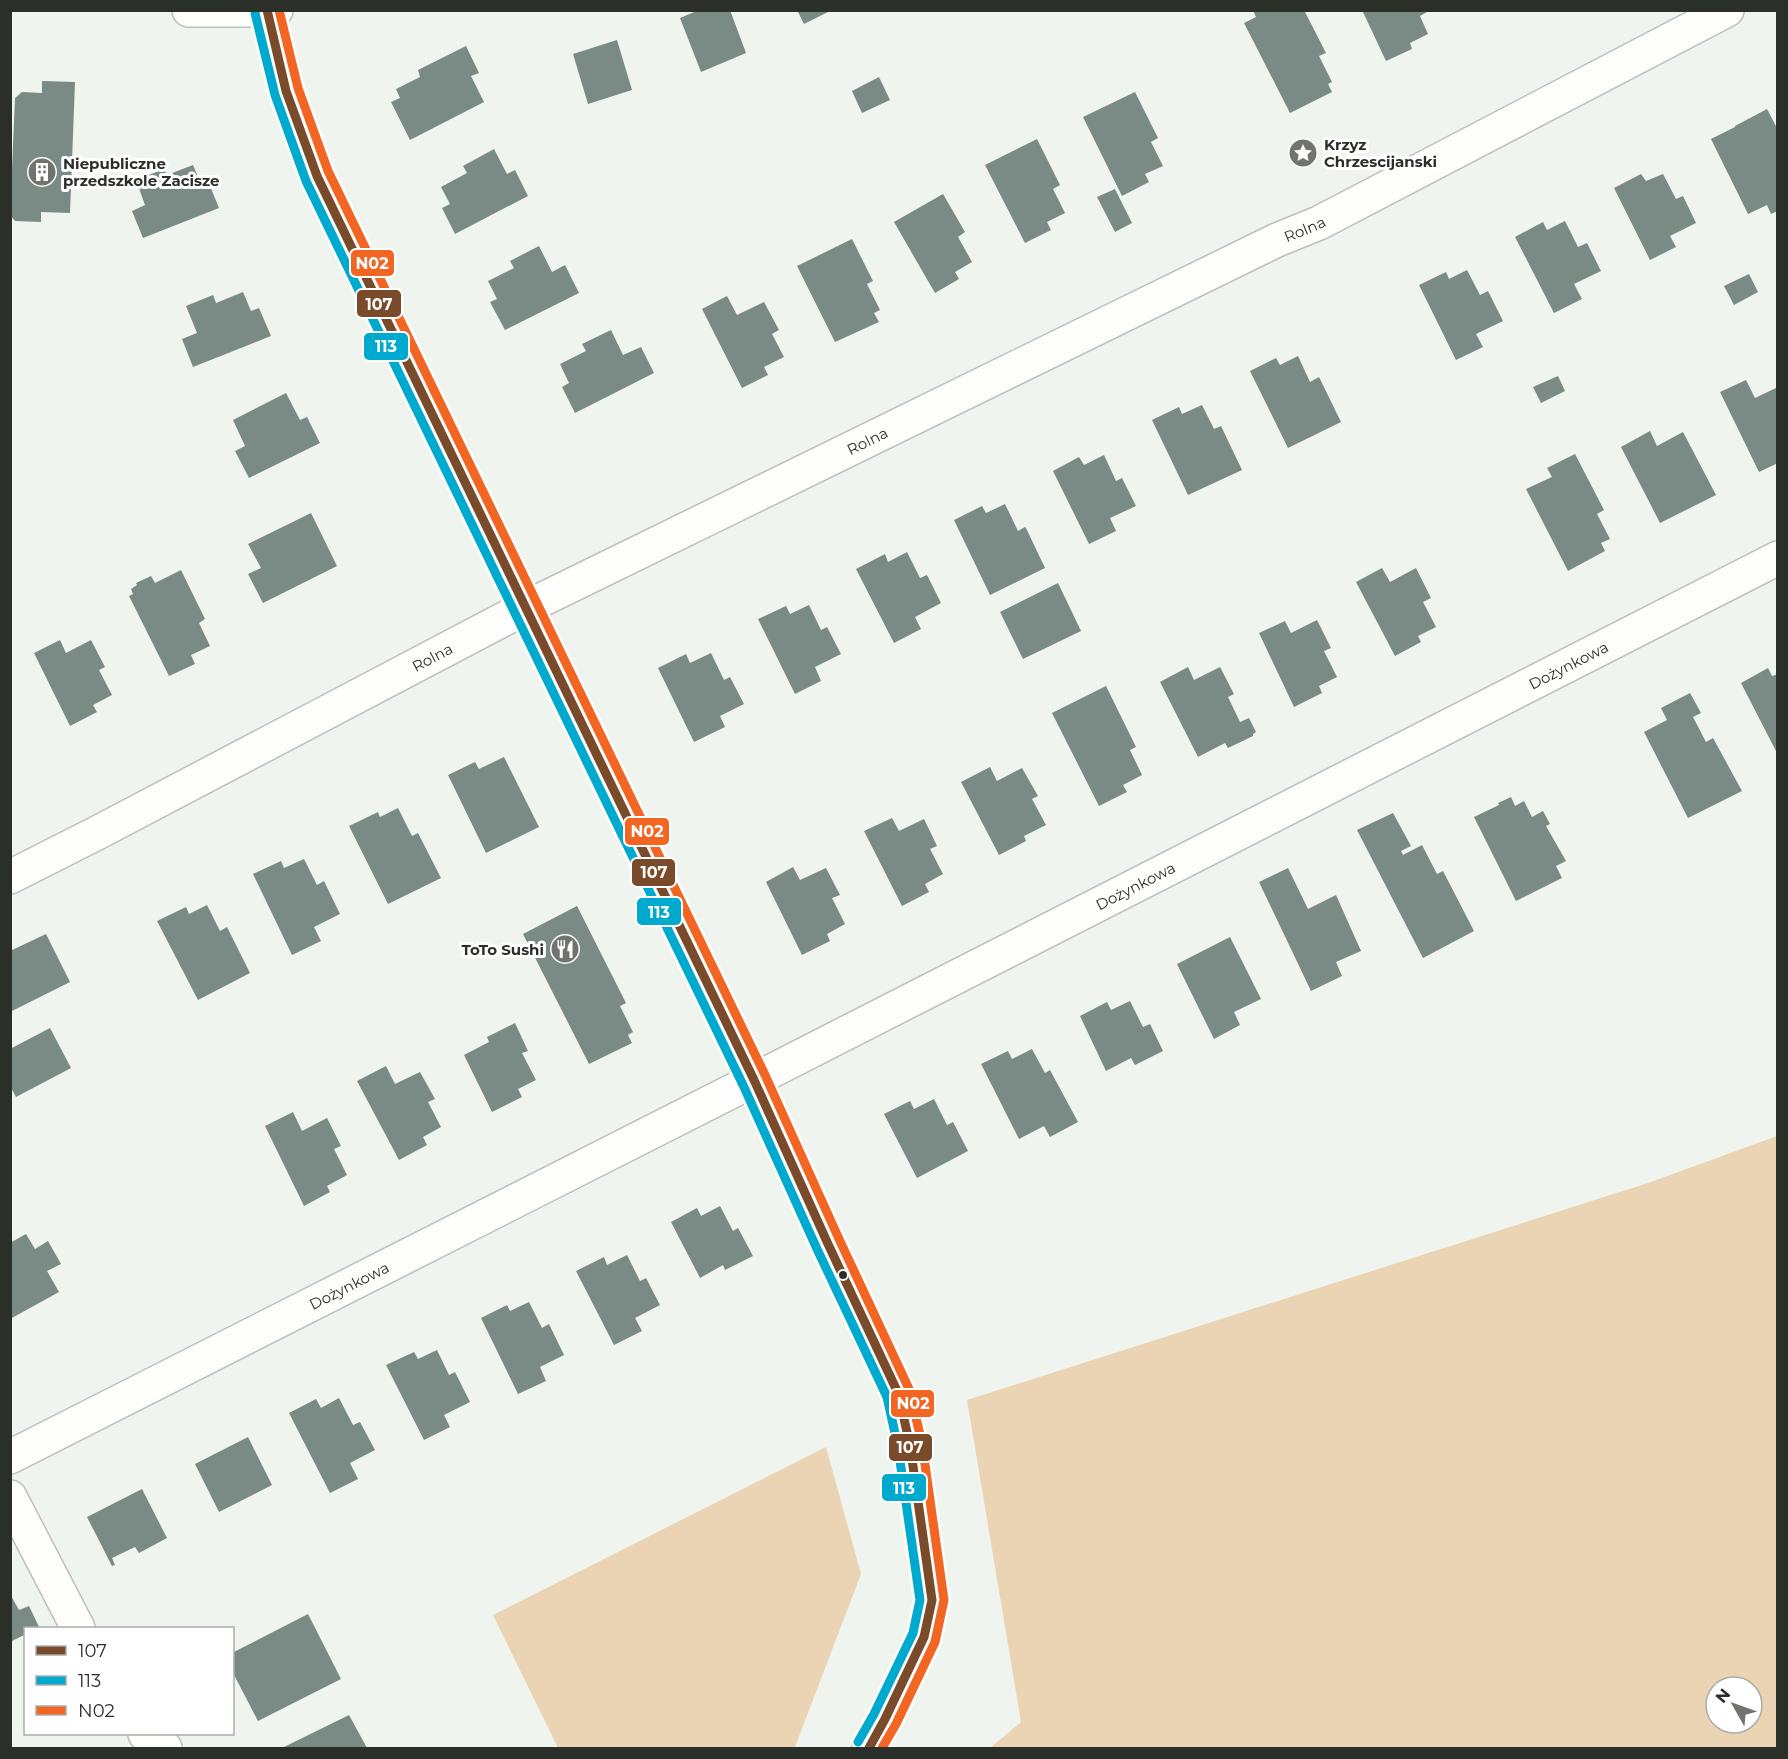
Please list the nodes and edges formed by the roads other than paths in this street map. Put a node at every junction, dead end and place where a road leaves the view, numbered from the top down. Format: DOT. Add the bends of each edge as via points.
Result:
graph roads {
  1 [pos="189,10"];
  2 [pos="1726,10"];
  3 [pos="270,11"];
  4 [pos="1778,558"];
  5 [pos="525,608"];
  6 [pos="10,877"];
  7 [pos="754,1080"];
  8 [pos="10,1456"];
  9 [pos="10,1497"];
  10 [pos="77,1627"];
  11 [pos="146,1735"];
  12 [pos="165,1749"];
  13 [pos="869,1749"];
  1 -- 3 [label="street"];
  2 -- 5 [label="street, Rolna" via="1319,223 1277,240"];
  3 -- 5 [label="street" via="286,91 317,176"];
  4 -- 7 [label="street, Dożynkowa"];
  5 -- 6 [label="street, Rolna"];
  5 -- 7 [label="street"];
  7 -- 8 [label="street, Dożynkowa"];
  7 -- 13 [label="street" via="898,1393 910,1445 933,1600 924,1637"];
  9 -- 10 [label="street"];
  11 -- 12 [label="street"];
}
